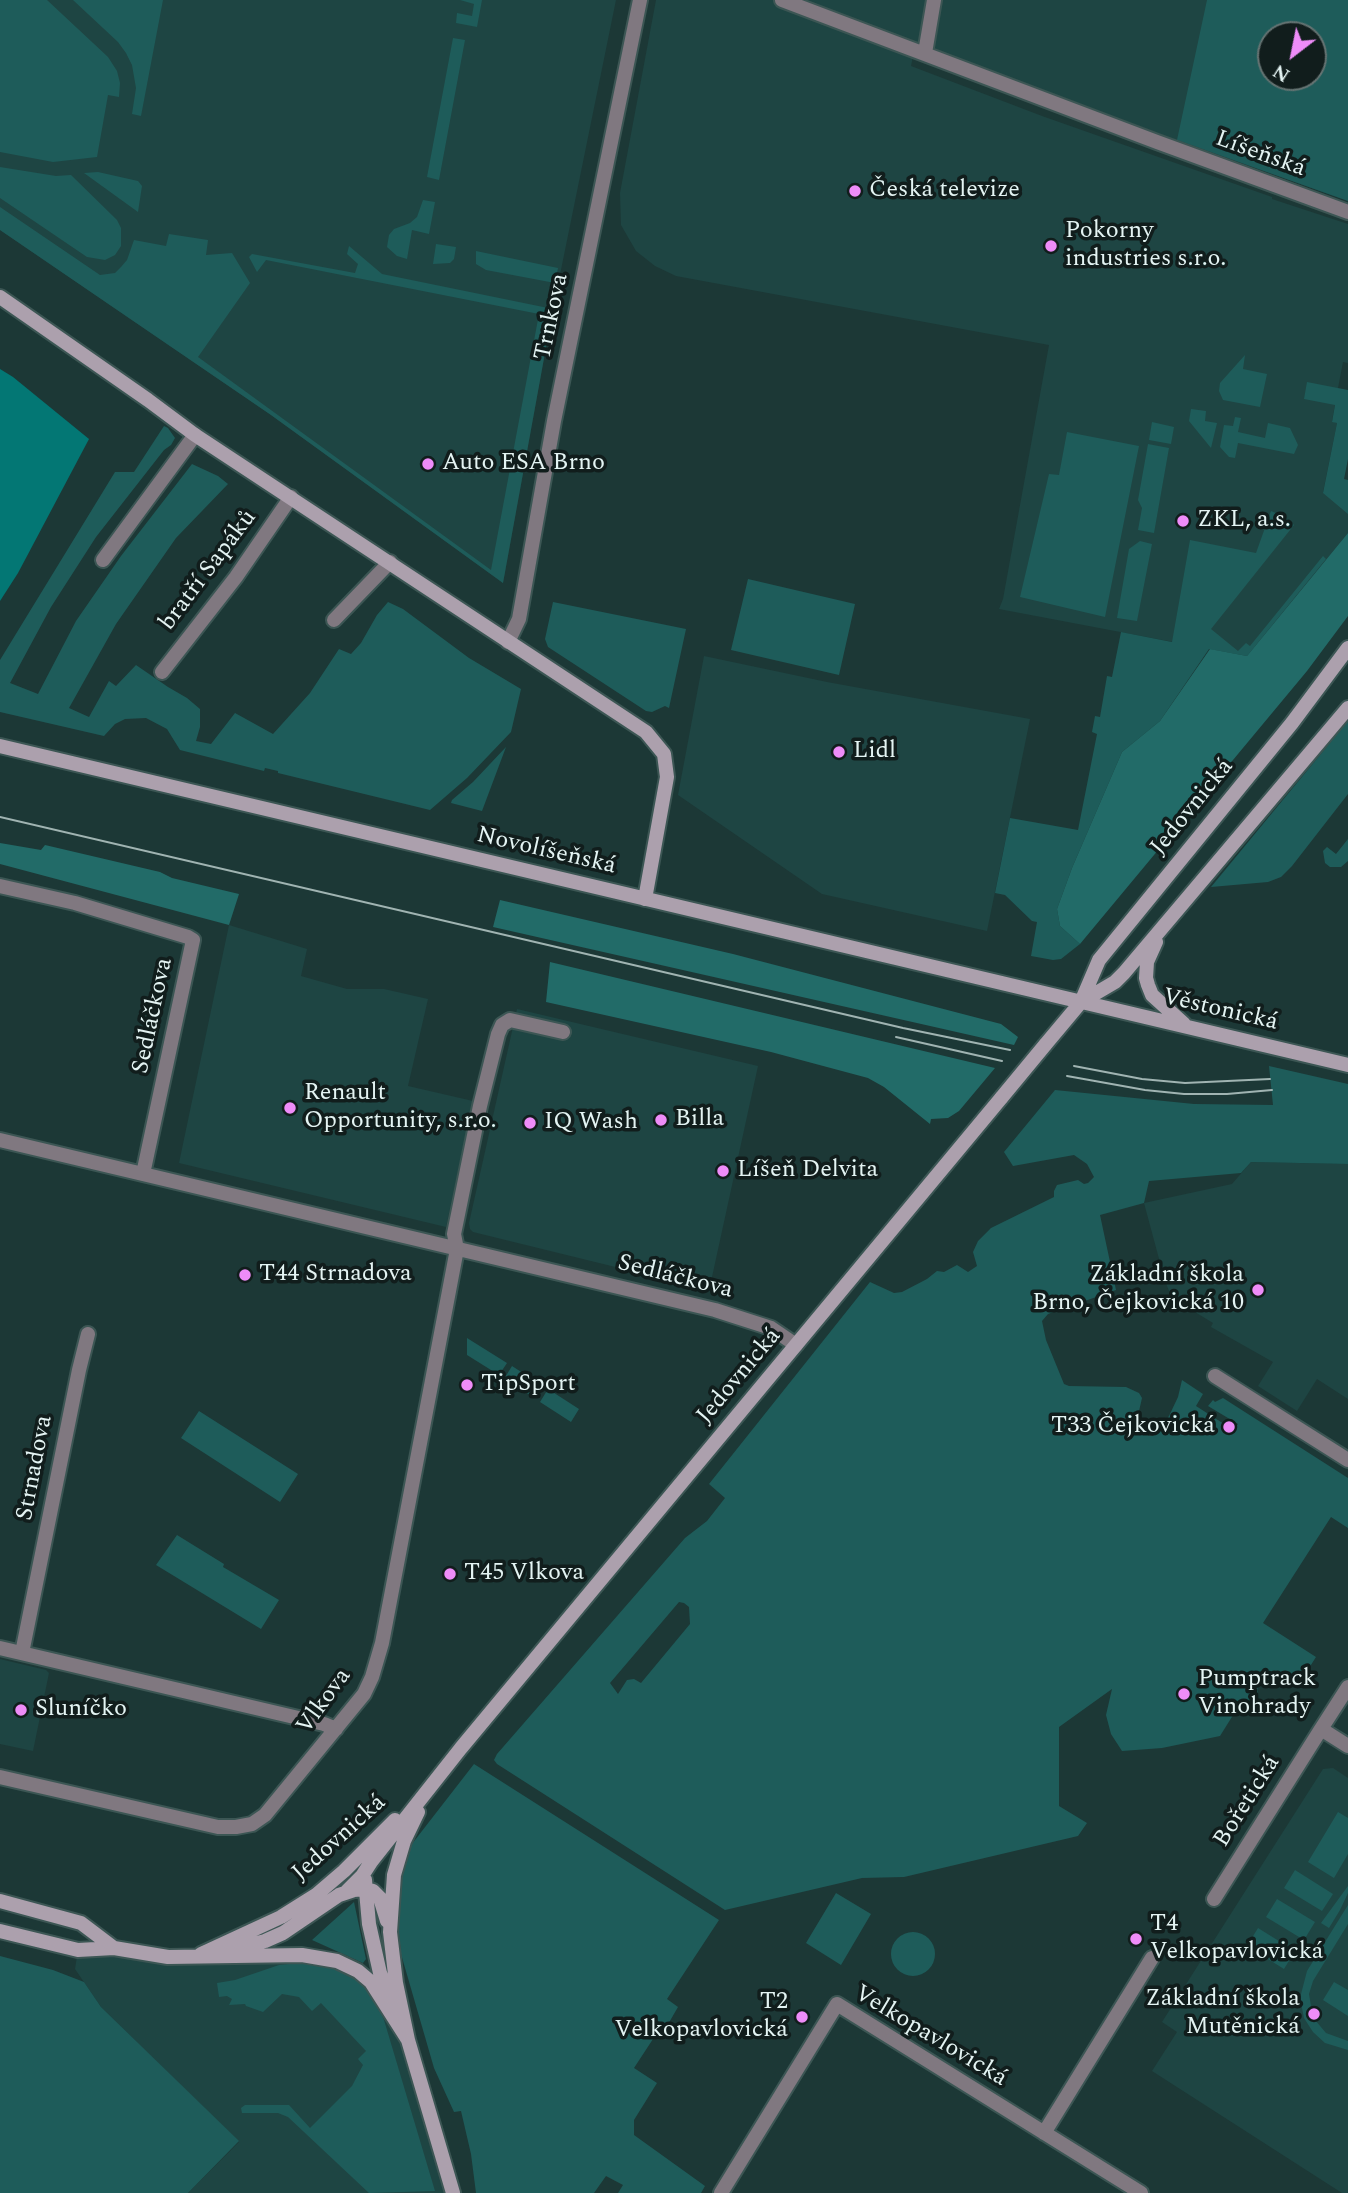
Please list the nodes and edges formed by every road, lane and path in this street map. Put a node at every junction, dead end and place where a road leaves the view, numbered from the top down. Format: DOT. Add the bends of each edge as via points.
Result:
graph roads {
  1 [pos="640,0"];
  2 [pos="782,0"];
  3 [pos="934,0"];
  4 [pos="925,53"];
  5 [pos="1348,212"];
  6 [pos="0,297"];
  7 [pos="195,435"];
  8 [pos="292,497"];
  9 [pos="103,560"];
  10 [pos="390,562"];
  11 [pos="334,620"];
  12 [pos="508,642"];
  13 [pos="1348,648"];
  14 [pos="162,671"];
  15 [pos="1348,708"];
  16 [pos="0,746"];
  17 [pos="0,886"];
  18 [pos="645,899"];
  19 [pos="1165,924"];
  20 [pos="1081,1002"];
  21 [pos="1187,1027"];
  22 [pos="563,1032"];
  23 [pos="1348,1065"];
  24 [pos="0,1140"];
  25 [pos="143,1174"];
  26 [pos="457,1249"];
  27 [pos="88,1334"];
  28 [pos="796,1345"];
  29 [pos="1215,1376"];
  30 [pos="1348,1460"];
  31 [pos="0,1648"];
  32 [pos="22,1653"];
  33 [pos="1348,1687"];
  34 [pos="1321,1729"];
  35 [pos="336,1730"];
  36 [pos="1348,1746"];
  37 [pos="0,1777"];
  38 [pos="435,1783"];
  39 [pos="367,1869"];
  40 [pos="366,1889"];
  41 [pos="347,1891"];
  42 [pos="1214,1899"];
  43 [pos="0,1901"];
  44 [pos="0,1931"];
  45 [pos="390,1932"];
  46 [pos="114,1948"];
  47 [pos="194,1957"];
  48 [pos="1152,1958"];
  49 [pos="408,2040"];
  50 [pos="1044,2133"];
  51 [pos="453,2193"];
  52 [pos="722,2193"];
  53 [pos="1141,2193"];
  1 -- 12 [label="street, Trnkova" via="554,421 519,619"];
  2 -- 4 [label="street"];
  3 -- 4 [label="street"];
  4 -- 5 [label="street, Líšeňská"];
  6 -- 7 [label="main road"];
  7 -- 8 [label="main road"];
  7 -- 9 [label="street"];
  8 -- 10 [label="main road"];
  8 -- 14 [label="street, bratří Sapáků"];
  10 -- 11 [label="street"];
  10 -- 12 [label="main road"];
  12 -- 18 [label="main road" via="646,732 664,754 667,776"];
  13 -- 20 [label="main road, Jedovnická" via="1099,960"];
  15 -- 19 [label="main road, Jedovnická"];
  16 -- 18 [label="main road, Novolíšeňská"];
  17 -- 25 [label="street, Sedláčkova" via="75,903 193,940"];
  18 -- 20 [label="main road, Novolíšeňská"];
  19 -- 20 [label="main road, Jedovnická" via="1115,982"];
  19 -- 21 [label="main road" via="1147,962 1146,978 1152,995"];
  20 -- 21 [label="main road, Věstonická"];
  20 -- 28 [label="main road, Jedovnická, bridge"];
  21 -- 23 [label="main road, Věstonická"];
  22 -- 26 [label="street" via="510,1020 499,1029 454,1234"];
  24 -- 25 [label="street, Sedláčkova"];
  25 -- 26 [label="street, Sedláčkova"];
  26 -- 28 [label="street, Sedláčkova" via="715,1310 771,1328"];
  26 -- 35 [label="street, Vlkova" via="382,1643 364,1694"];
  27 -- 32 [label="street, Strnadova"];
  28 -- 38 [label="main road, Jedovnická"];
  29 -- 30 [label="street"];
  31 -- 32 [label="street"];
  32 -- 35 [label="street"];
  33 -- 34 [label="street, Bořetická"];
  34 -- 36 [label="street"];
  34 -- 42 [label="street, Bořetická"];
  35 -- 37 [label="street, Vlkova" via="265,1815 236,1828"];
  38 -- 39 [label="main road, Jedovnická"];
  38 -- 45 [label="main road" via="404,1841 393,1886"];
  38 -- 47 [label="main road, Jedovnická" via="316,1895 281,1917"];
  39 -- 40 [label="main road"];
  39 -- 41 [label="main road, Jedovnická"];
  40 -- 41 [label="main road, Jedovnická"];
  40 -- 45 [label="main road" via="380,1898"];
  40 -- 49 [label="main road" via="380,1973"];
  41 -- 47 [label="main road, Jedovnická" via="265,1941"];
  43 -- 46 [label="main road, Jedovnická" via="81,1923"];
  44 -- 46 [label="main road, Jedovnická" via="78,1950"];
  45 -- 49 [label="main road"];
  46 -- 47 [label="main road, Jedovnická"];
  47 -- 49 [label="main road, Jedovnická" via="302,1955 347,1965 371,1982"];
  48 -- 50 [label="street"];
  49 -- 51 [label="main road"];
  50 -- 52 [label="street, Velkopavlovická" via="837,2004"];
  50 -- 53 [label="street, Velkopavlovická"];
}
